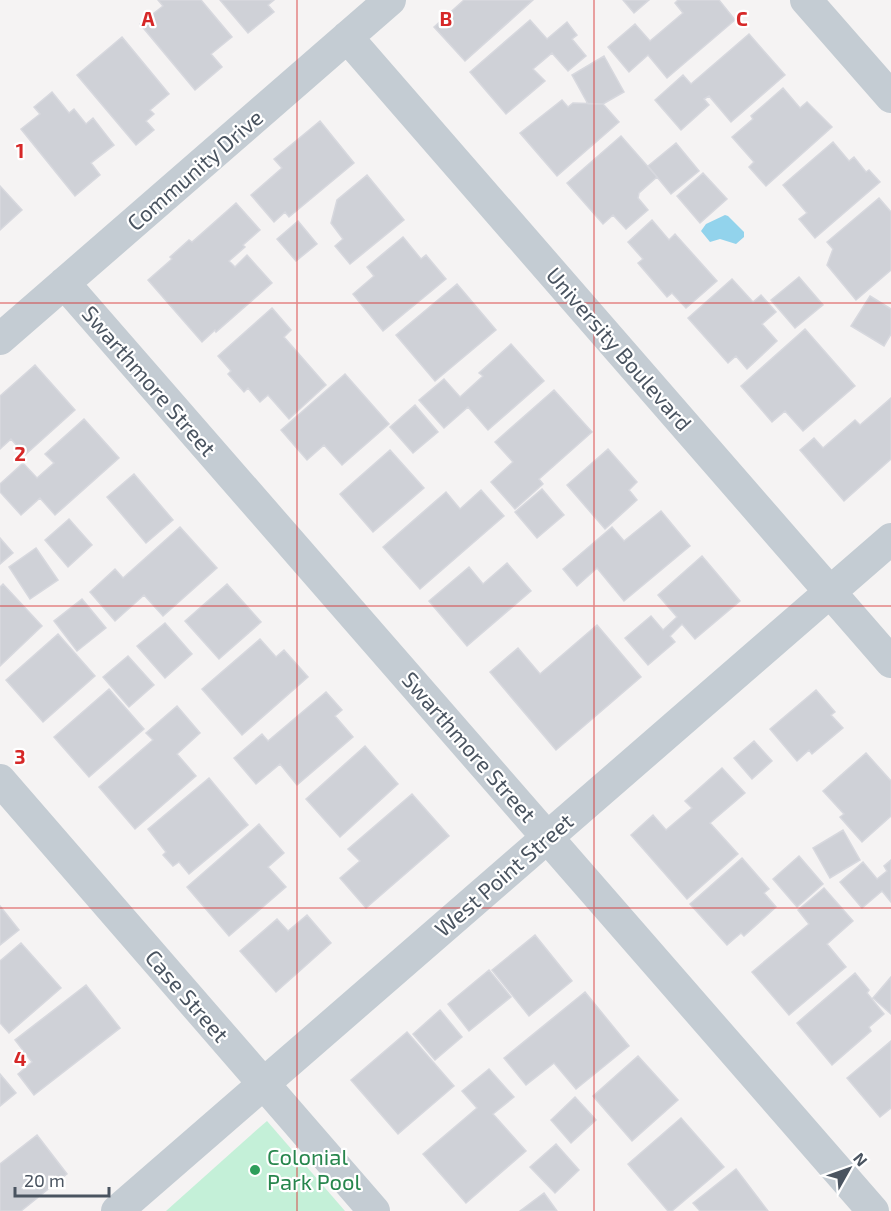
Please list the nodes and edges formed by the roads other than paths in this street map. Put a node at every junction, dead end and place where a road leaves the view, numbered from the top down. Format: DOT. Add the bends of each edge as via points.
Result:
graph roads {
  1 [pos="390,0"];
  2 [pos="806,0"];
  3 [pos="348,37"];
  4 [pos="891,97"];
  5 [pos="64,283"];
  6 [pos="0,339"];
  7 [pos="891,539"];
  8 [pos="830,592"];
  9 [pos="891,662"];
  10 [pos="0,780"];
  11 [pos="548,838"];
  12 [pos="264,1085"];
  13 [pos="117,1211"];
  14 [pos="374,1211"];
  15 [pos="873,1211"];
  1 -- 3 [label="street, Community Drive"];
  2 -- 4 [label="street"];
  3 -- 5 [label="street, Community Drive"];
  3 -- 8 [label="street, University Boulevard"];
  5 -- 6 [label="street, Community Drive"];
  5 -- 11 [label="street, Swarthmore Street"];
  7 -- 8 [label="street, West Point Street"];
  8 -- 9 [label="street, University Boulevard"];
  8 -- 11 [label="street, West Point Street"];
  10 -- 12 [label="street, Case Street"];
  11 -- 12 [label="street, West Point Street"];
  11 -- 15 [label="street, Swarthmore Street"];
  12 -- 13 [label="street, West Point Street"];
  12 -- 14 [label="street, Case Street"];
}
